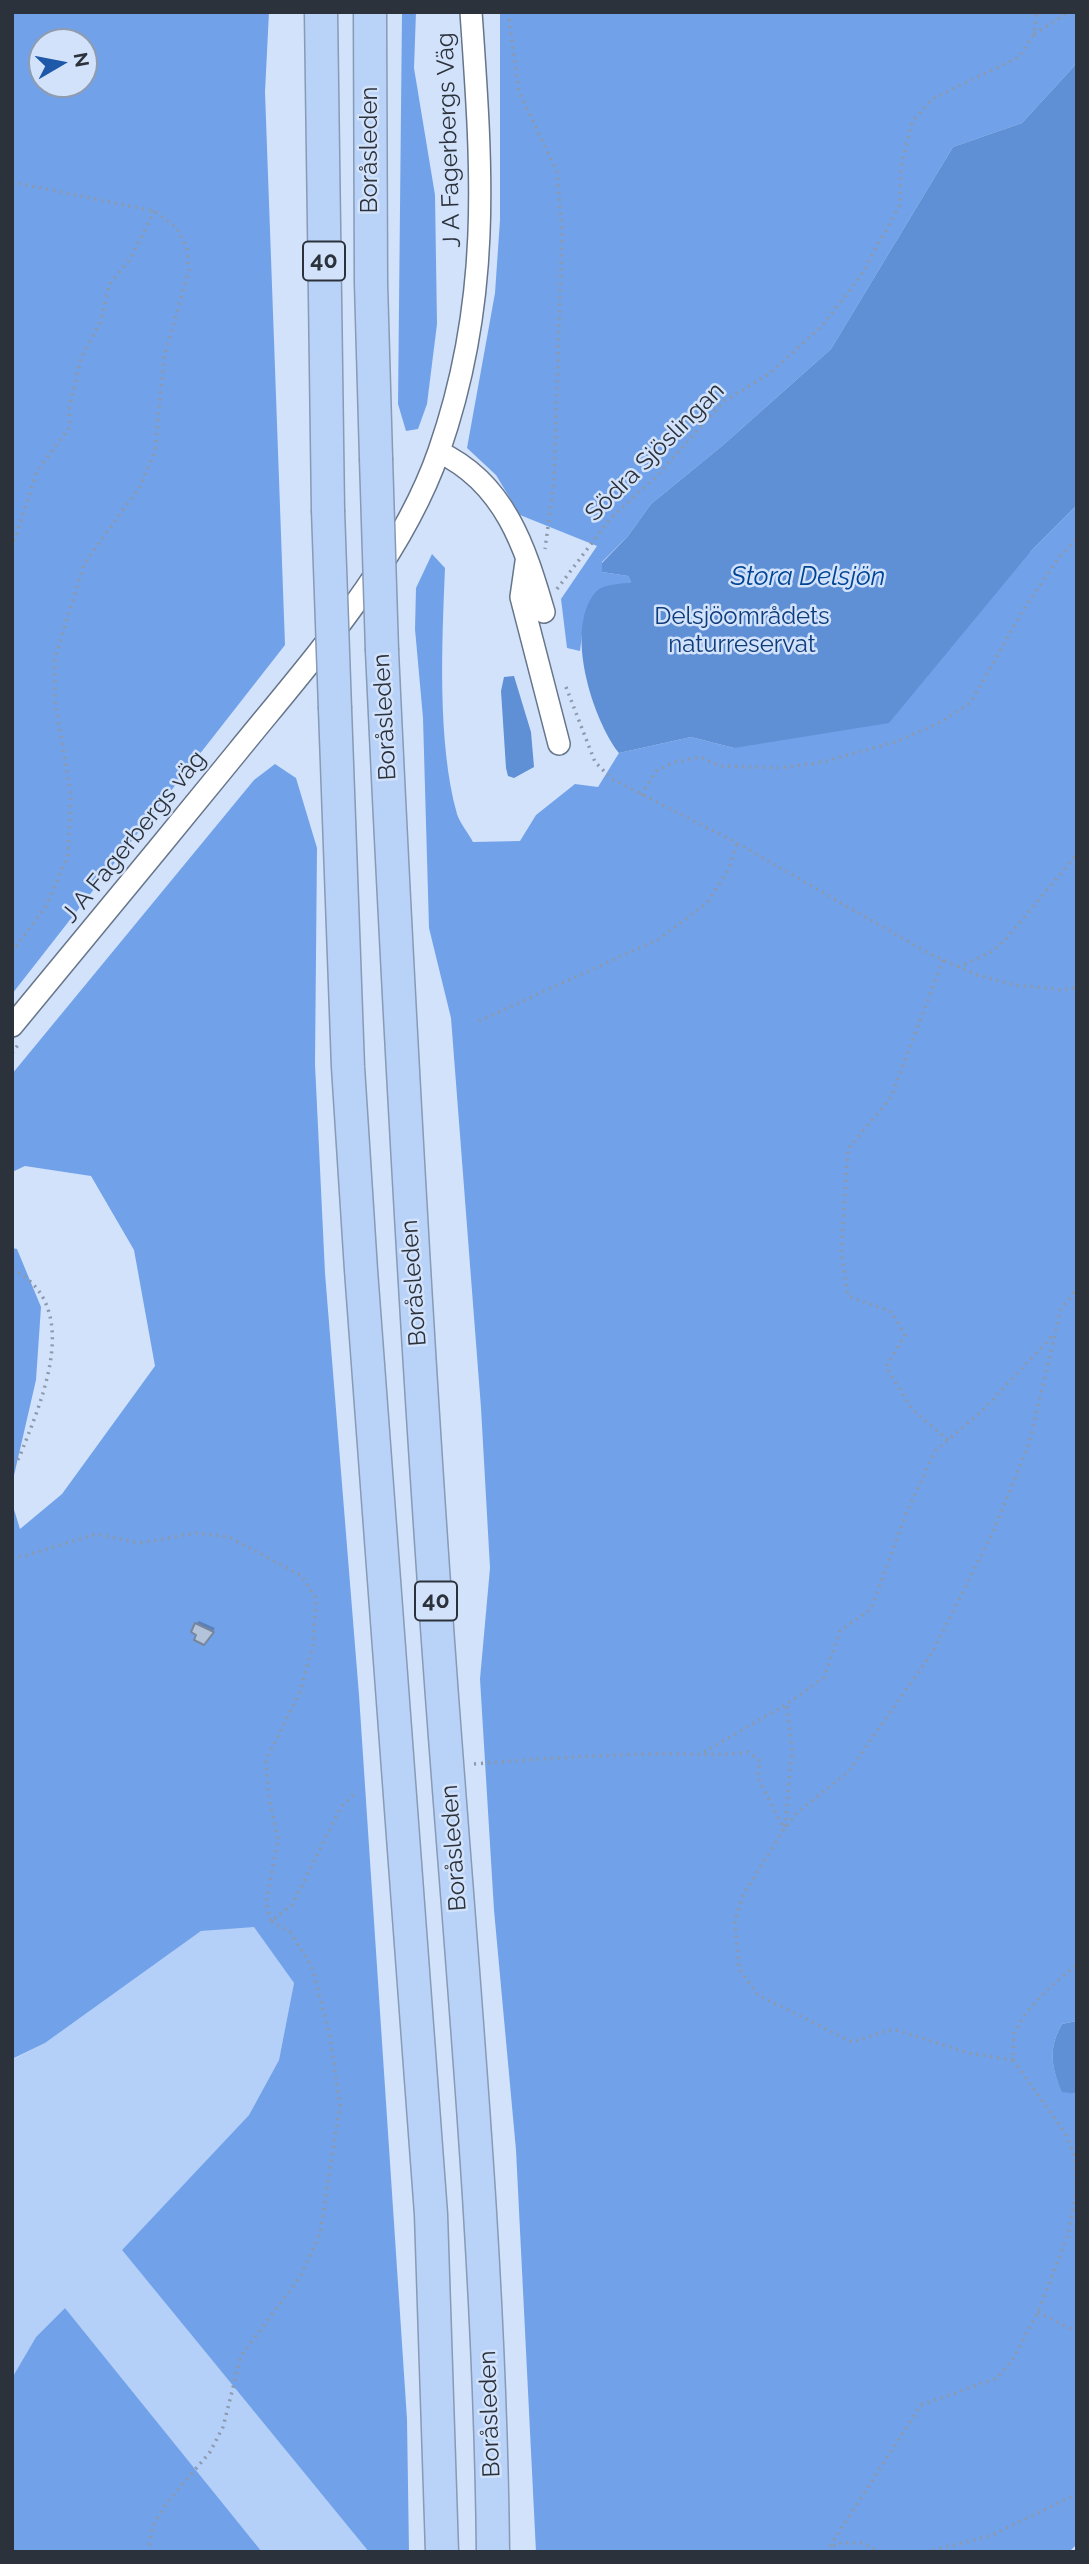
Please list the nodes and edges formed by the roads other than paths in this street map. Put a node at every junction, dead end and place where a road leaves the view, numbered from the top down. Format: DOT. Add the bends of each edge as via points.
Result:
graph roads {
  1 [pos="321,12"];
  2 [pos="370,12"];
  3 [pos="471,12"];
  4 [pos="439,452"];
  5 [pos="536,554"];
  6 [pos="544,612"];
  7 [pos="296,680"];
  8 [pos="559,744"];
  9 [pos="12,1026"];
  10 [pos="442,2552"];
  11 [pos="493,2552"];
  1 -- 10 [label="highway, Boråsleden / 40, bridge" via="328,509 348,1067 431,2214"];
  2 -- 11 [label="highway, Boråsleden / 40, bridge" via="371,283 382,651 413,1266 482,2212"];
  3 -- 4 [label="street, J A Fagerbergs Väg" via="482,194 479,278 465,358"];
  4 -- 5 [label="street" via="455,459 494,492"];
  4 -- 7 [label="street, J A Fagerbergs Väg" via="408,523"];
  5 -- 6 [label="street"];
  5 -- 8 [label="street" via="521,597"];
  7 -- 9 [label="street, J A Fagerbergs väg"];
}
